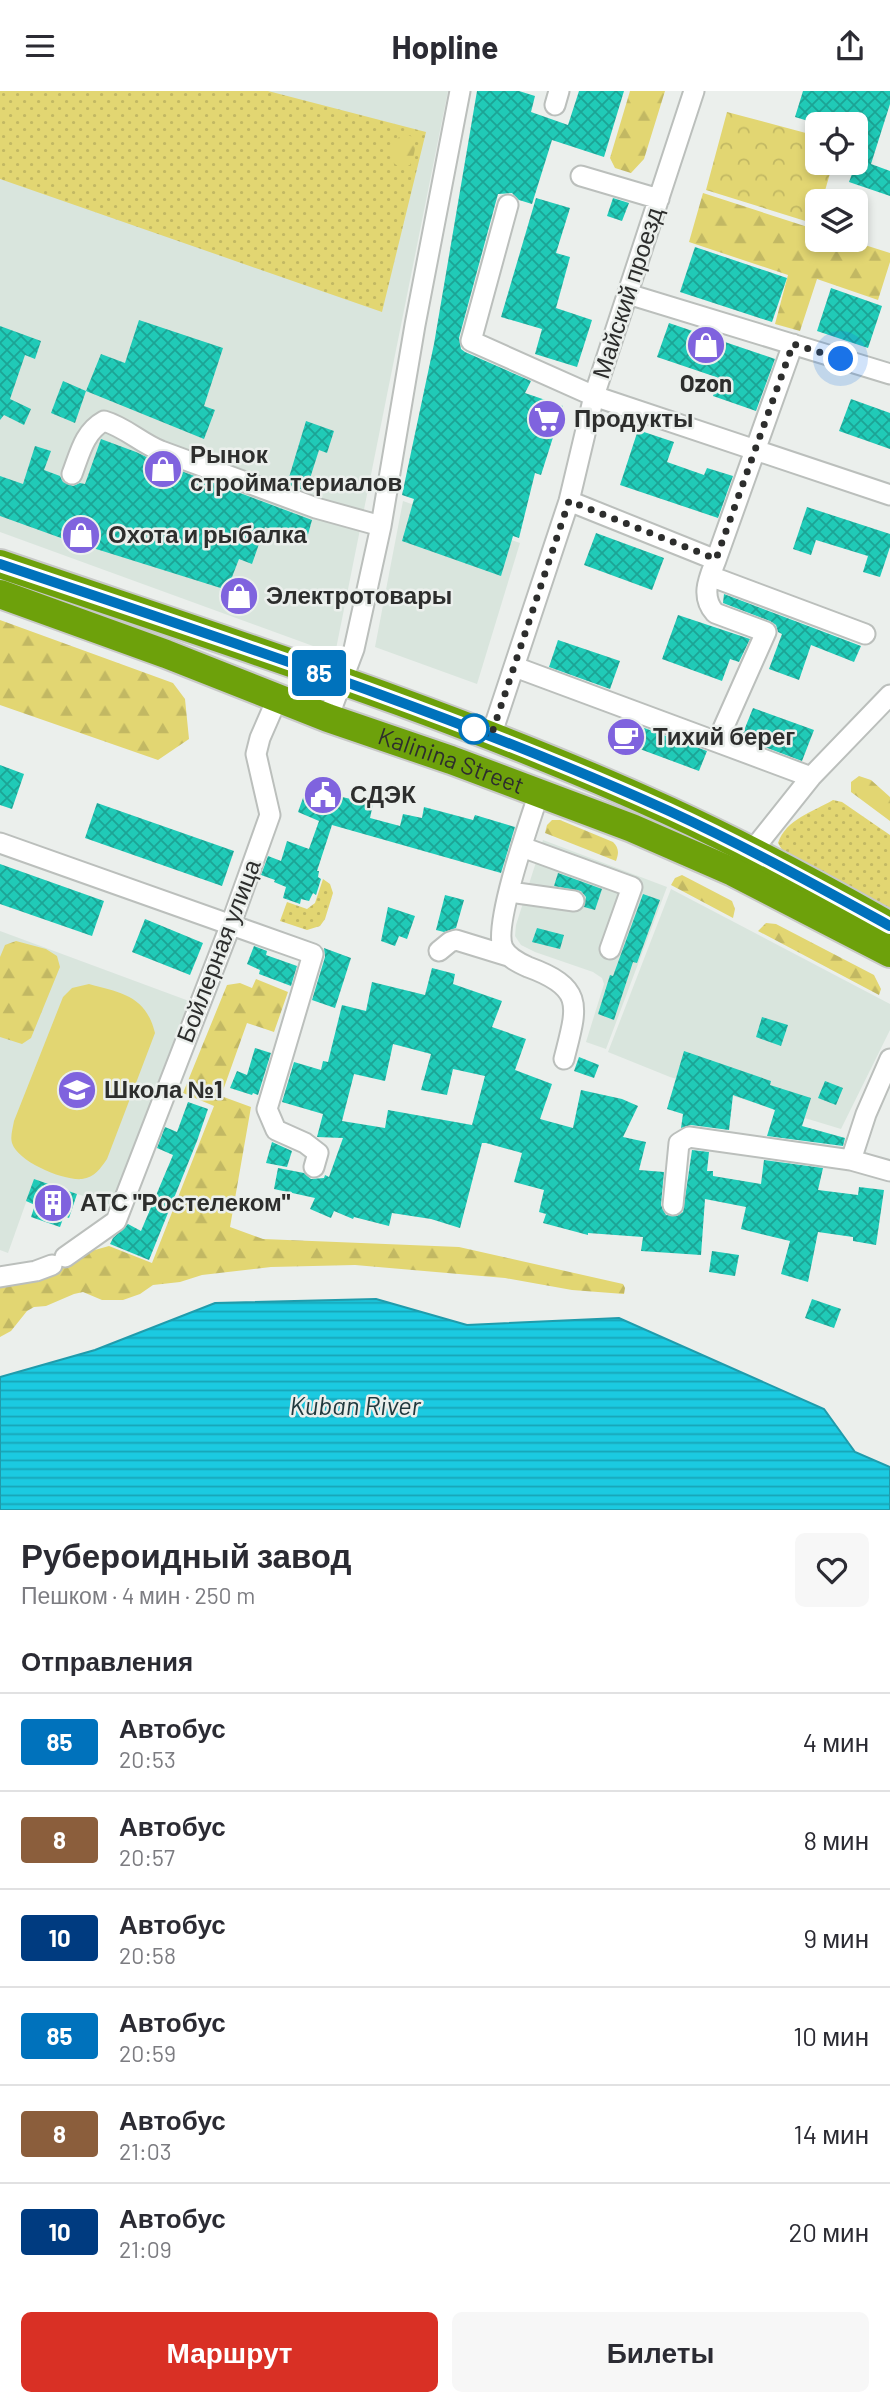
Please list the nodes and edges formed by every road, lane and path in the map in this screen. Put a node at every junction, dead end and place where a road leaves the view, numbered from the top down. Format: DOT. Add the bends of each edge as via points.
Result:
graph roads {
  1 [pos="460,91"];
  2 [pos="694,91"];
  3 [pos="581,176"];
  4 [pos="659,199"];
  5 [pos="508,205"];
  6 [pos="628,294"];
  7 [pos="793,344"];
  8 [pos="890,374"];
  9 [pos="594,396"];
  10 [pos="755,450"];
  11 [pos="72,474"];
  12 [pos="890,495"];
  13 [pos="569,501"];
  14 [pos="381,526"];
  15 [pos="0,564"];
  16 [pos="713,568"];
  17 [pos="0,594"];
  18 [pos="865,634"];
  19 [pos="515,667"];
  20 [pos="341,681"];
  21 [pos="890,695"];
  22 [pos="277,699"];
  23 [pos="328,718"];
  24 [pos="491,736"];
  25 [pos="717,741"];
  26 [pos="811,777"];
  27 [pos="596,780"];
  28 [pos="539,793"];
  29 [pos="578,808"];
  30 [pos="0,843"];
  31 [pos="522,847"];
  32 [pos="752,851"];
  33 [pos="510,892"];
  34 [pos="574,901"];
  35 [pos="231,924"];
  36 [pos="890,926"];
  37 [pos="610,949"];
  38 [pos="439,951"];
  39 [pos="890,953"];
  40 [pos="508,956"];
  41 [pos="564,1059"];
  42 [pos="890,1059"];
  43 [pos="852,1160"];
  44 [pos="314,1167"];
  45 [pos="890,1171"];
  46 [pos="673,1205"];
  47 [pos="0,1277"];
  1 -- 14 [label="street"];
  2 -- 4 [label="street, Майский проезд"];
  3 -- 4 [label="street"];
  4 -- 6 [label="street, Майский проезд"];
  5 -- 9 [label="street" via="471,341"];
  6 -- 7 [label="street"];
  6 -- 9 [label="street, Майский проезд"];
  7 -- 8 [label="street"];
  7 -- 10 [label="street"];
  9 -- 10 [label="street"];
  9 -- 13 [label="street, Майский проезд"];
  10 -- 12 [label="street"];
  10 -- 16 [label="street"];
  11 -- 14 [label="street" via="85,439 104,421 161,451 316,508"];
  13 -- 16 [label="street"];
  13 -- 19 [label="street, Майский проезд"];
  14 -- 20 [label="street" via="354,649"];
  15 -- 20 [label="highway, Kalinina Street"];
  16 -- 18 [label="street"];
  16 -- 25 [label="street" via="706,594 710,607 766,632"];
  17 -- 22 [label="highway, Kalinina Street"];
  19 -- 24 [label="street, Майский проезд"];
  19 -- 25 [label="street"];
  20 -- 23 [label="street"];
  20 -- 24 [label="highway, Kalinina Street"];
  21 -- 26 [label="street"];
  22 -- 23 [label="highway, Kalinina Street"];
  22 -- 35 [label="street, Бойлерная улица" via="256,754 270,815"];
  23 -- 28 [label="highway, Kalinina Street"];
  24 -- 27 [label="highway, Kalinina Street"];
  25 -- 26 [label="street"];
  26 -- 32 [label="street"];
  27 -- 29 [label="highway" via="603,790 599,803"];
  27 -- 32 [label="highway, Kalinina Street"];
  28 -- 29 [label="highway, Kalinina Street"];
  28 -- 31 [label="street"];
  29 -- 39 [label="highway, Kalinina Street" via="733,872"];
  30 -- 35 [label="street"];
  31 -- 33 [label="street"];
  31 -- 37 [label="street" via="632,887"];
  32 -- 36 [label="highway, Kalinina Street"];
  33 -- 34 [label="street"];
  33 -- 40 [label="street" via="501,941"];
  35 -- 44 [label="street" via="313,954 267,1109 276,1130 318,1153"];
  35 -- 47 [label="street, Бойлерная улица" via="116,1221 58,1261 36,1271"];
  38 -- 40 [label="street" via="456,940"];
  40 -- 41 [label="street" via="567,987 573,1016"];
  42 -- 43 [label="street"];
  43 -- 45 [label="street"];
  43 -- 46 [label="street" via="689,1137 679,1143"];
}
